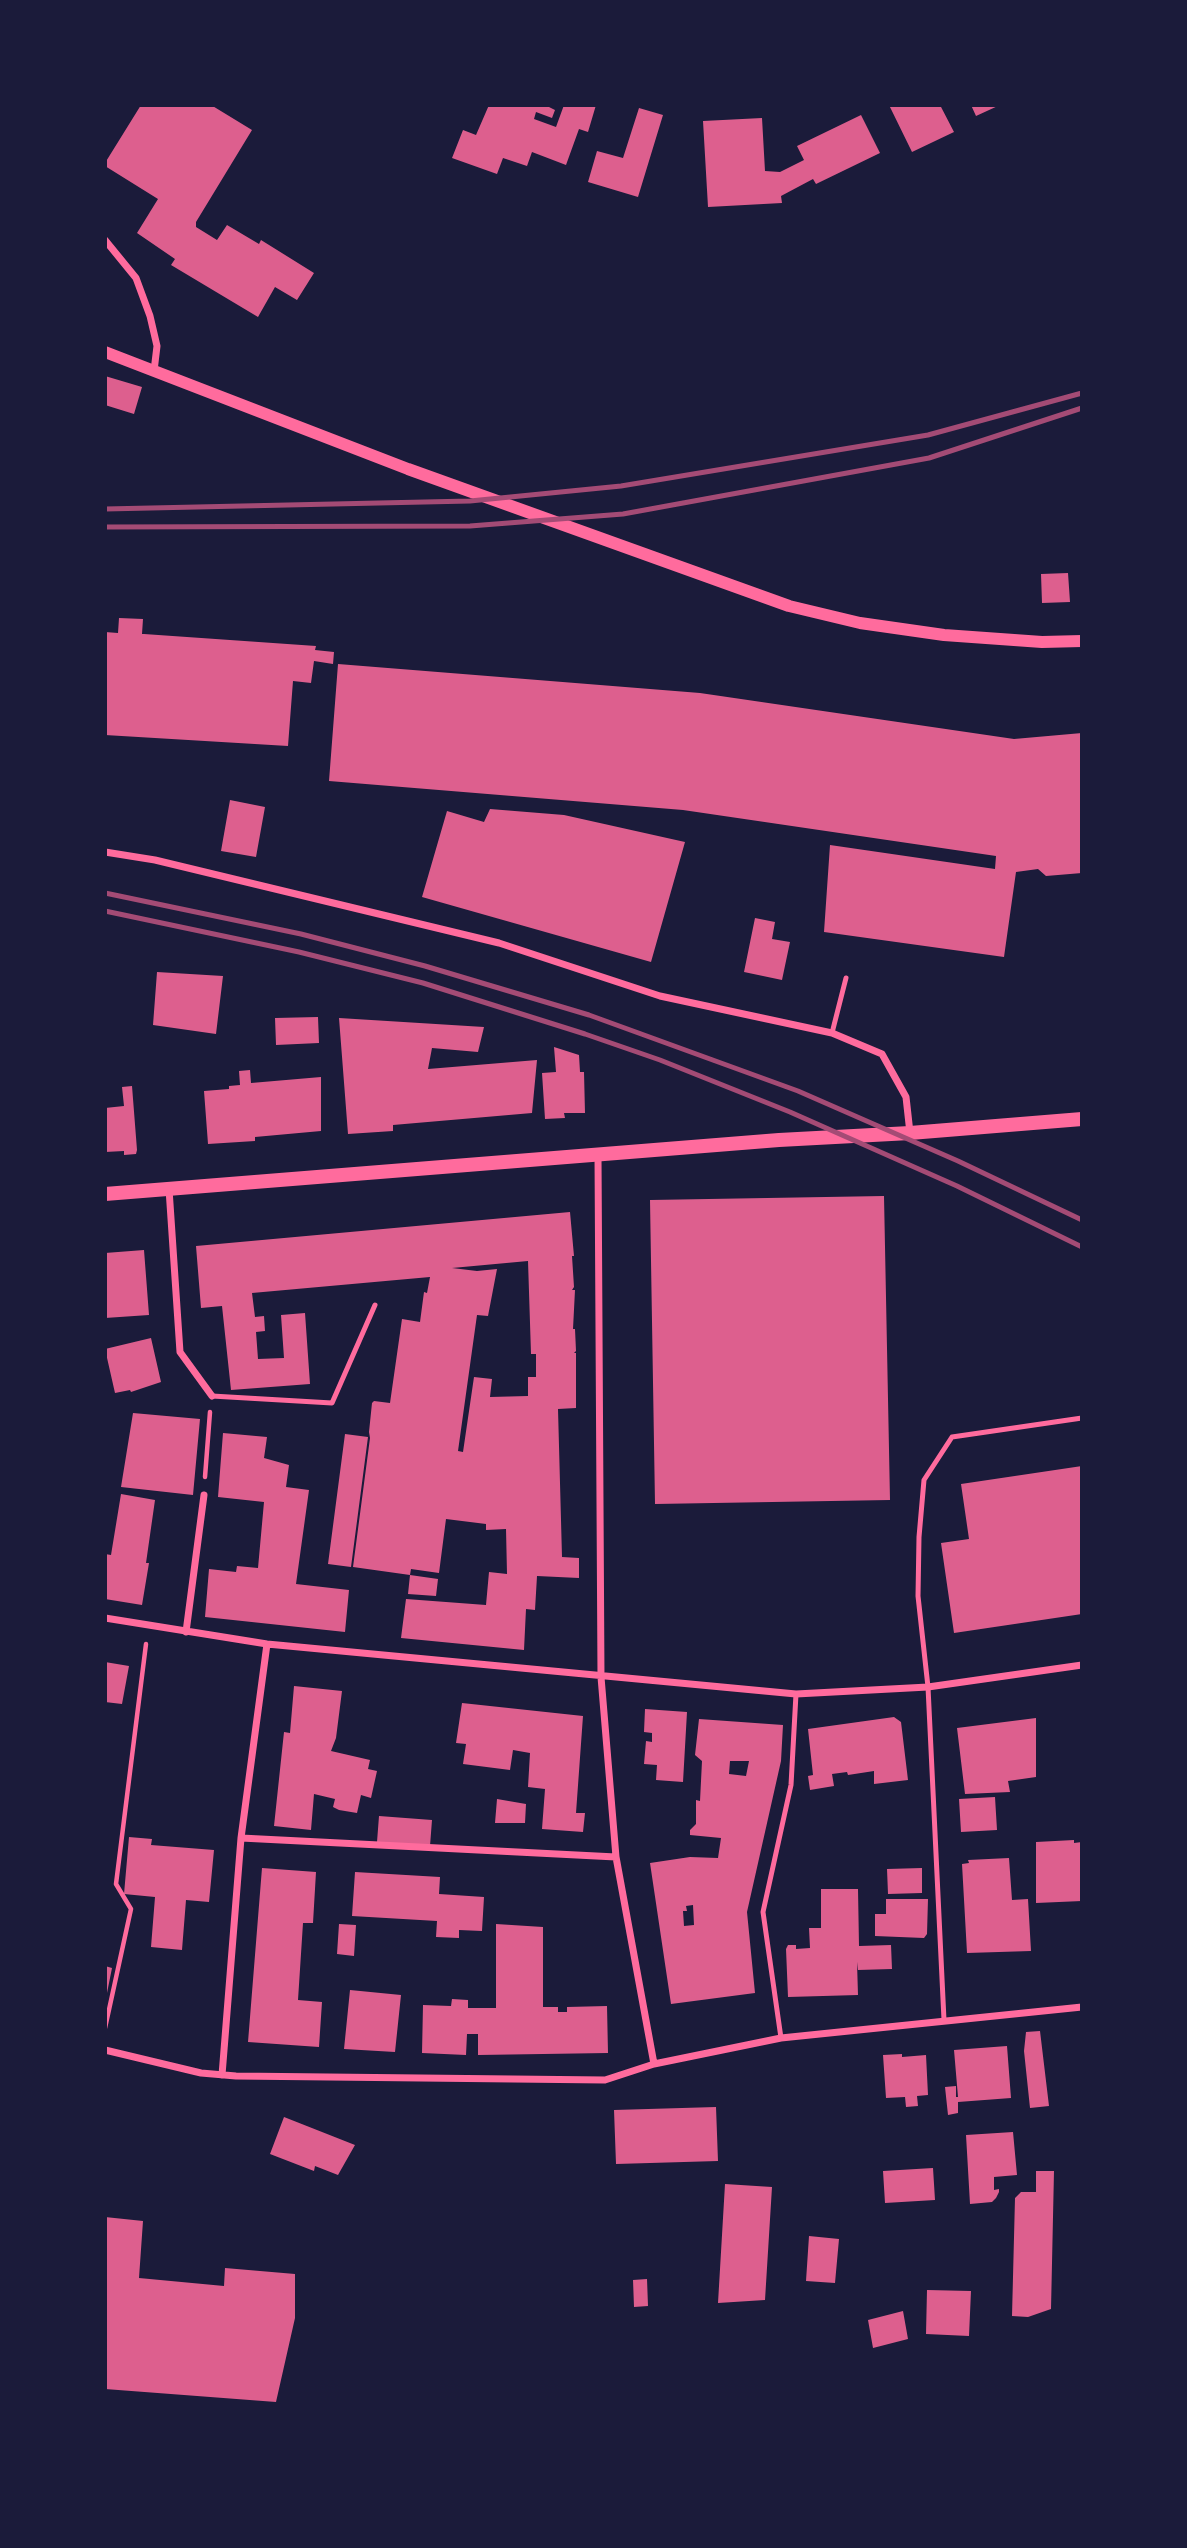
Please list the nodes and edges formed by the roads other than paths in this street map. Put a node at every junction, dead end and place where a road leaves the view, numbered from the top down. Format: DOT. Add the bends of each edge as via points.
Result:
graph roads {
  1 [pos="105,240"];
  2 [pos="105,352"];
  3 [pos="154,371"];
  4 [pos="1082,641"];
  5 [pos="105,852"];
  6 [pos="846,978"];
  7 [pos="832,1033"];
  8 [pos="1082,1119"];
  9 [pos="909,1133"];
  10 [pos="598,1154"];
  11 [pos="169,1189"];
  12 [pos="105,1194"];
  13 [pos="375,1305"];
  14 [pos="212,1396"];
  15 [pos="1082,1418"];
  16 [pos="204,1495"];
  17 [pos="105,1618"];
  18 [pos="186,1632"];
  19 [pos="267,1644"];
  20 [pos="1082,1665"];
  21 [pos="601,1677"];
  22 [pos="928,1687"];
  23 [pos="796,1694"];
  24 [pos="242,1838"];
  25 [pos="616,1857"];
  26 [pos="1082,2007"];
  27 [pos="944,2020"];
  28 [pos="781,2038"];
  29 [pos="105,2050"];
  30 [pos="654,2064"];
  31 [pos="222,2075"];
  1 -- 3 [label="street" via="136,278 156,346"];
  2 -- 3 [label="street"];
  3 -- 4 [label="street" via="408,469 789,606 860,623 944,635"];
  5 -- 7 [label="street" via="499,943 660,996"];
  6 -- 7 [label="lane"];
  7 -- 9 [label="street" via="882,1054 906,1097"];
  8 -- 9 [label="main road"];
  9 -- 10 [label="main road"];
  10 -- 11 [label="main road"];
  10 -- 21 [label="street"];
  11 -- 12 [label="main road"];
  11 -- 14 [label="street" via="180,1352"];
  13 -- 14 [label="lane" via="332,1403"];
  15 -- 22 [label="lane" via="952,1437 924,1480 918,1596"];
  16 -- 18 [label="street"];
  17 -- 18 [label="street"];
  18 -- 19 [label="street"];
  19 -- 21 [label="street"];
  19 -- 24 [label="street"];
  20 -- 22 [label="street"];
  21 -- 23 [label="street"];
  21 -- 25 [label="street"];
  22 -- 23 [label="street"];
  22 -- 27 [label="lane"];
  23 -- 28 [label="lane" via="791,1785 763,1912"];
  24 -- 25 [label="street"];
  24 -- 31 [label="street"];
  25 -- 30 [label="street"];
  26 -- 27 [label="street"];
  27 -- 28 [label="street"];
  28 -- 30 [label="street"];
  29 -- 31 [label="street"];
  30 -- 31 [label="street" via="605,2080"];
}
